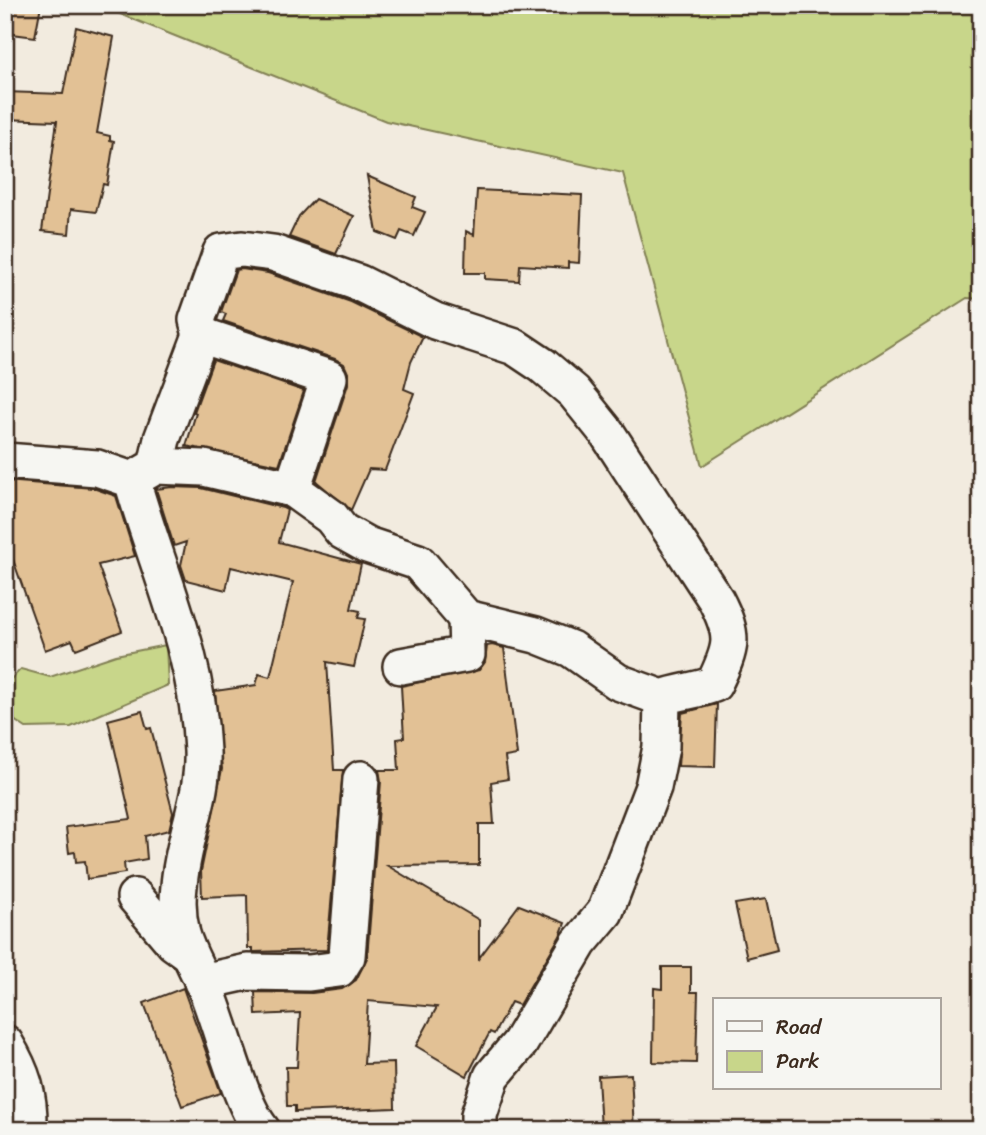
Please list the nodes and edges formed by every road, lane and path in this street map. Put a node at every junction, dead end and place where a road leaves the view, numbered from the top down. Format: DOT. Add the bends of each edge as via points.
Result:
graph roads {
  1 [pos="201,335"];
  2 [pos="5,461"];
  3 [pos="144,473"];
  4 [pos="292,489"];
  5 [pos="466,618"];
  6 [pos="401,666"];
  7 [pos="662,698"];
  8 [pos="361,779"];
  9 [pos="135,897"];
  10 [pos="197,969"];
  11 [pos="5,1043"];
  12 [pos="29,1130"];
  13 [pos="262,1130"];
  14 [pos="479,1130"];
  1 -- 3 [label="street" via="162,439"];
  1 -- 4 [label="street" via="329,378"];
  1 -- 7 [label="street" via="197,320 221,252 243,249 273,253 359,283 435,321 515,347 542,365 574,392 607,433 730,626 730,642 713,684"];
  2 -- 3 [label="street"];
  3 -- 4 [label="street" via="204,468"];
  3 -- 10 [label="street" via="197,703 201,765 178,888 178,914"];
  4 -- 5 [label="street" via="331,517 342,531 367,545 418,562"];
  5 -- 6 [label="street" via="467,654"];
  5 -- 7 [label="street" via="536,635 571,649 618,682"];
  7 -- 14 [label="street" via="661,747 653,787 605,912 579,943 520,1043 492,1076 479,1115"];
  8 -- 10 [label="street" via="347,956 339,969 309,973"];
  9 -- 10 [label="street"];
  10 -- 13 [label="street"];
  11 -- 12 [label="street" via="30,1100"];
}
